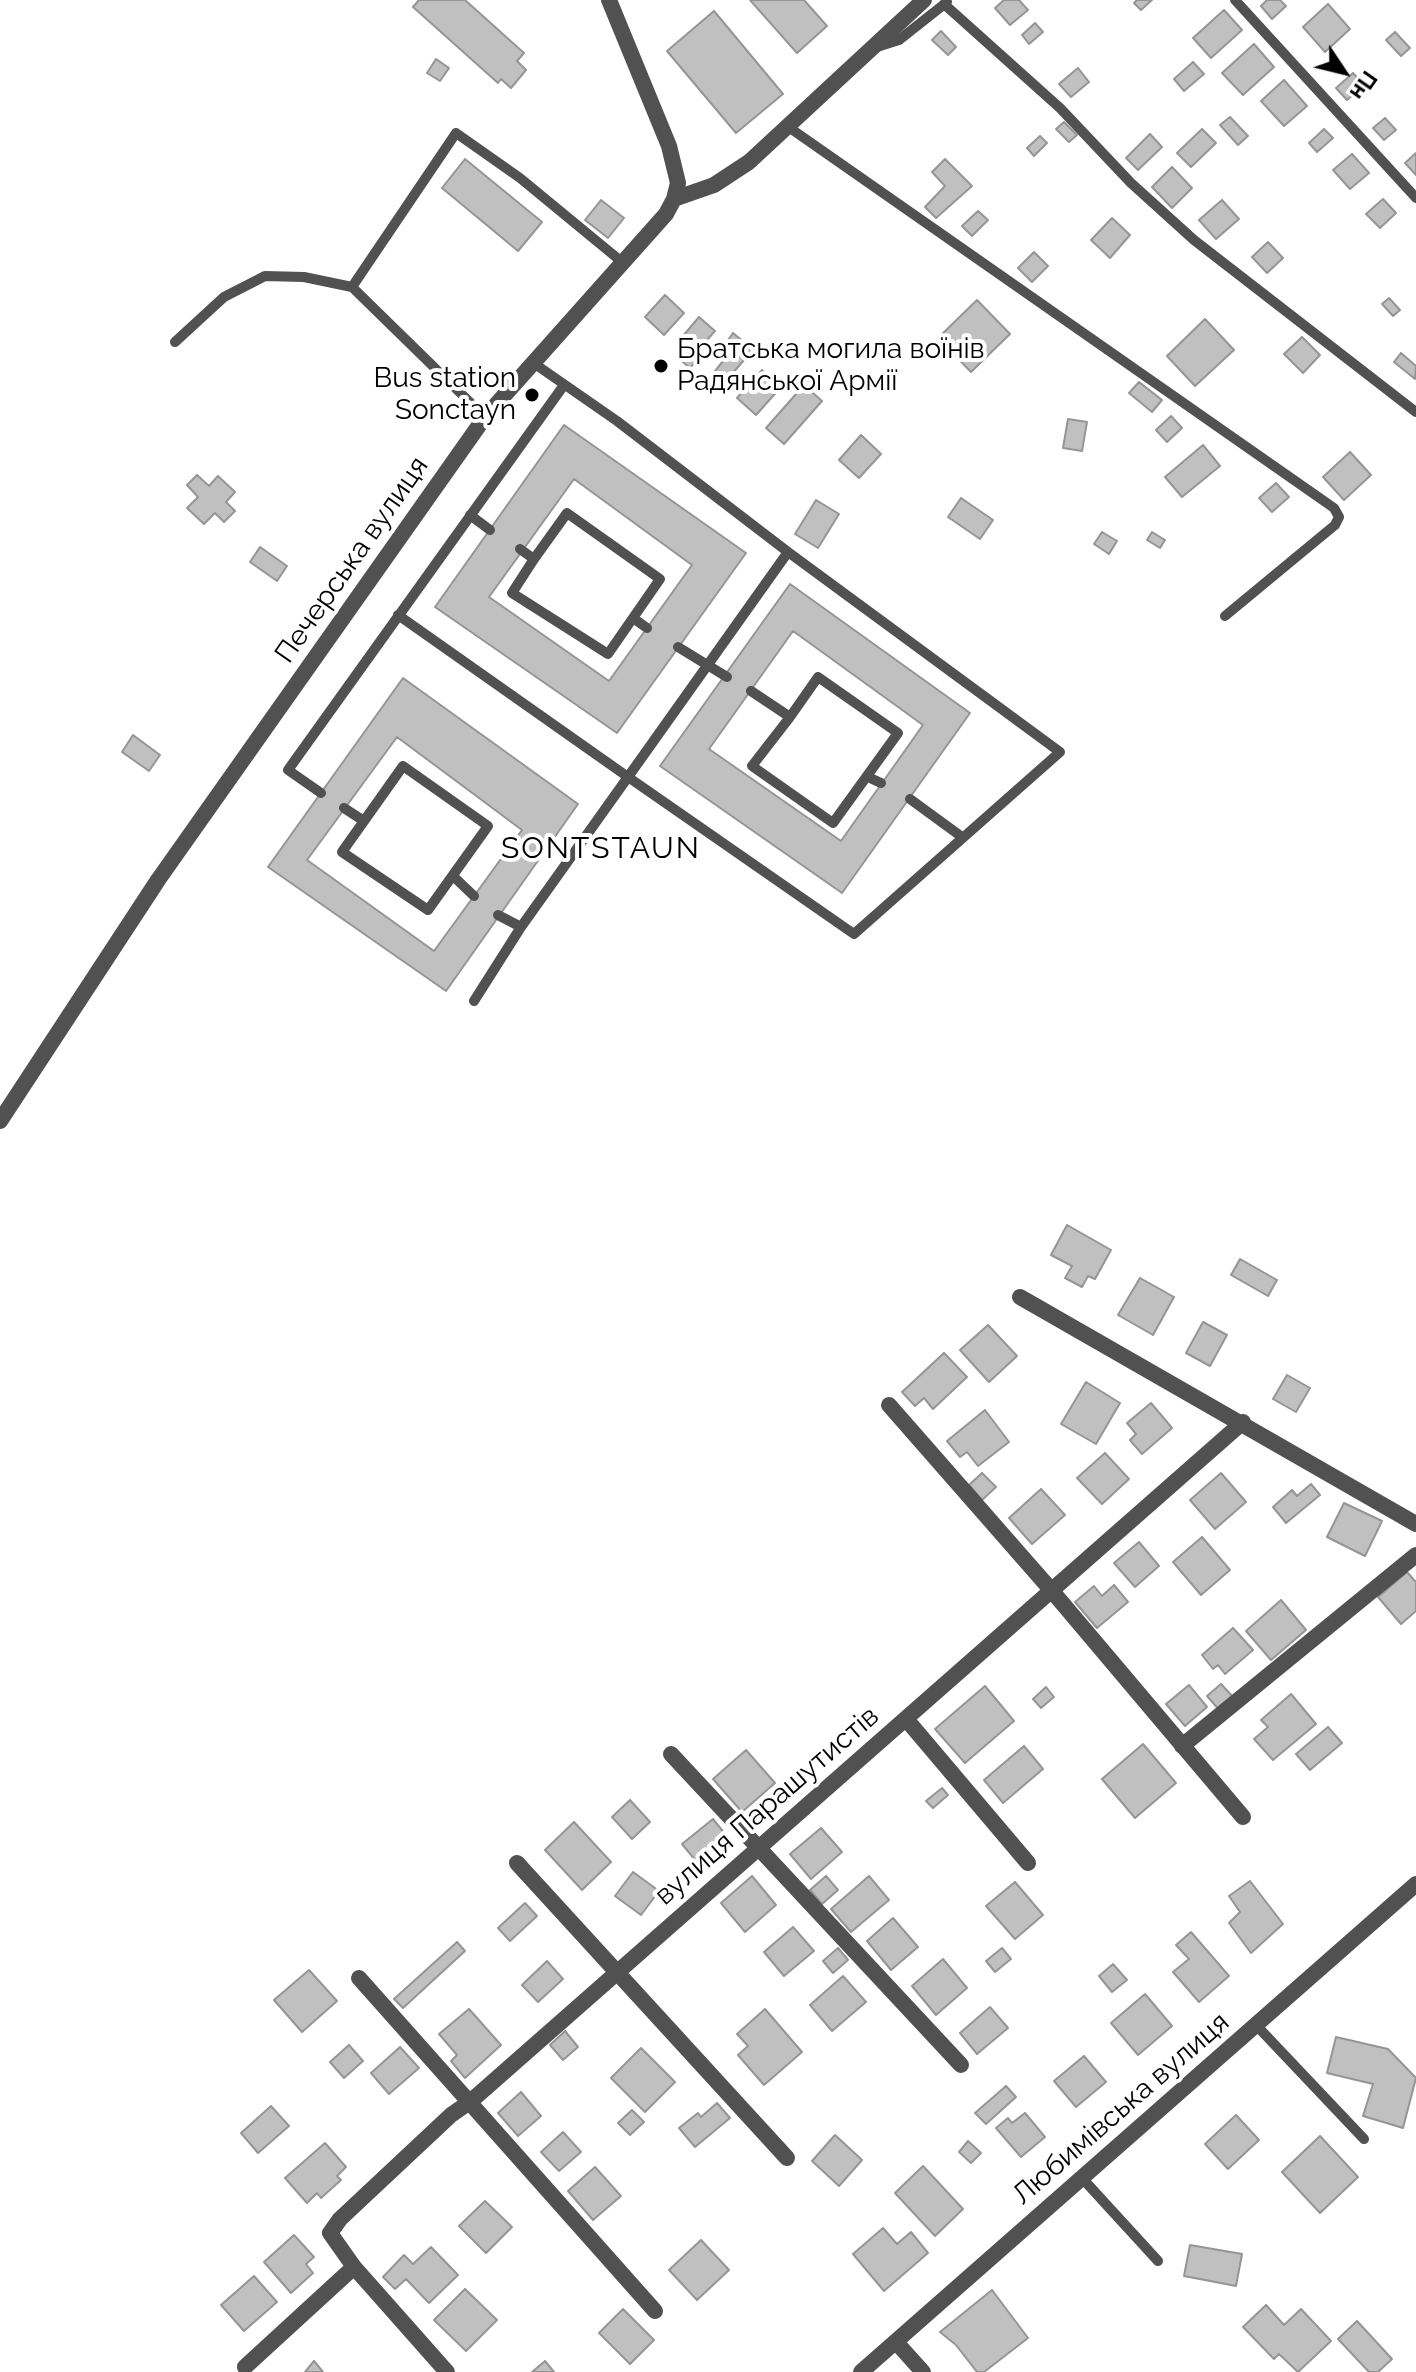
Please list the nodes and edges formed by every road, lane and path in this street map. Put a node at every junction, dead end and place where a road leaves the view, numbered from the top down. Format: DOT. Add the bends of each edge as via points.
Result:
graph roads {
  1 [pos="609,0"];
  2 [pos="924,0"];
  3 [pos="1235,0"];
  4 [pos="947,2"];
  5 [pos="871,49"];
  6 [pos="787,126"];
  7 [pos="1416,198"];
  8 [pos="674,199"];
  9 [pos="622,262"];
  10 [pos="352,287"];
  11 [pos="175,342"];
  12 [pos="532,362"];
  13 [pos="564,385"];
  14 [pos="1416,412"];
  15 [pos="485,417"];
  16 [pos="470,515"];
  17 [pos="490,530"];
  18 [pos="520,549"];
  19 [pos="788,552"];
  20 [pos="534,559"];
  21 [pos="398,615"];
  22 [pos="1225,616"];
  23 [pos="633,618"];
  24 [pos="647,628"];
  25 [pos="678,647"];
  26 [pos="708,667"];
  27 [pos="727,677"];
  28 [pos="751,691"];
  29 [pos="790,717"];
  30 [pos="628,777"];
  31 [pos="868,777"];
  32 [pos="881,783"];
  33 [pos="321,793"];
  34 [pos="910,799"];
  35 [pos="344,808"];
  36 [pos="364,821"];
  37 [pos="962,837"];
  38 [pos="453,876"];
  39 [pos="474,896"];
  40 [pos="498,915"];
  41 [pos="521,927"];
  42 [pos="474,1001"];
  43 [pos="0,1121"];
  44 [pos="1020,1297"];
  45 [pos="889,1405"];
  46 [pos="1243,1422"];
  47 [pos="1416,1524"];
  48 [pos="1416,1555"];
  49 [pos="1052,1591"];
  50 [pos="906,1719"];
  51 [pos="1182,1746"];
  52 [pos="671,1754"];
  53 [pos="1243,1817"];
  54 [pos="760,1848"];
  55 [pos="517,1863"];
  56 [pos="1028,1863"];
  57 [pos="1416,1884"];
  58 [pos="616,1973"];
  59 [pos="359,1978"];
  60 [pos="1256,2025"];
  61 [pos="961,2065"];
  62 [pos="471,2101"];
  63 [pos="1364,2139"];
  64 [pos="787,2158"];
  65 [pos="1082,2178"];
  66 [pos="1158,2261"];
  67 [pos="354,2267"];
  68 [pos="655,2311"];
  69 [pos="896,2342"];
  70 [pos="245,2367"];
  71 [pos="447,2372"];
  72 [pos="861,2372"];
  73 [pos="923,2372"];
  1 -- 8 [label="street" via="672,155 678,183"];
  2 -- 5 [label="street"];
  3 -- 7 [label="lane"];
  4 -- 5 [label="lane" via="899,40"];
  4 -- 14 [label="lane" via="1194,240"];
  5 -- 6 [label="street"];
  6 -- 8 [label="street" via="749,162 714,185"];
  6 -- 22 [label="lane" via="1334,508 1339,517 1335,525"];
  8 -- 9 [label="street, Печерська вулиця"];
  9 -- 10 [label="lane" via="456,133"];
  9 -- 12 [label="street, Печерська вулиця"];
  10 -- 11 [label="lane" via="265,276 224,297"];
  10 -- 15 [label="lane"];
  12 -- 13 [label="lane"];
  12 -- 15 [label="street, Печерська вулиця"];
  13 -- 16 [label="lane"];
  13 -- 19 [label="lane"];
  15 -- 43 [label="street, Печерська вулиця" via="158,880"];
  16 -- 17 [label="lane"];
  16 -- 21 [label="lane"];
  18 -- 20 [label="lane"];
  19 -- 26 [label="lane"];
  19 -- 37 [label="lane" via="1060,752"];
  20 -- 23 [label="lane" via="512,593 608,654"];
  20 -- 23 [label="lane" via="567,513 660,579"];
  21 -- 30 [label="lane"];
  21 -- 33 [label="lane" via="288,770"];
  23 -- 24 [label="lane"];
  25 -- 26 [label="lane"];
  26 -- 27 [label="lane"];
  26 -- 30 [label="lane"];
  28 -- 29 [label="lane"];
  29 -- 31 [label="lane" via="818,677 898,733"];
  29 -- 31 [label="lane" via="752,766 833,823"];
  30 -- 37 [label="lane" via="854,934"];
  30 -- 41 [label="lane"];
  31 -- 32 [label="lane"];
  34 -- 37 [label="lane"];
  35 -- 36 [label="lane"];
  36 -- 38 [label="lane" via="342,852 428,910"];
  36 -- 38 [label="lane" via="403,766 488,826"];
  38 -- 39 [label="lane"];
  40 -- 41 [label="lane"];
  41 -- 42 [label="lane"];
  44 -- 46 [label="street"];
  45 -- 49 [label="street"];
  46 -- 47 [label="street"];
  46 -- 49 [label="street, вулиця Парашутистів"];
  48 -- 51 [label="street"];
  49 -- 50 [label="street, вулиця Парашутистів"];
  49 -- 51 [label="street"];
  50 -- 54 [label="street, вулиця Парашутистів"];
  50 -- 56 [label="street"];
  51 -- 53 [label="street"];
  52 -- 54 [label="street"];
  54 -- 58 [label="street, вулиця Парашутистів"];
  54 -- 61 [label="street"];
  55 -- 58 [label="street"];
  57 -- 60 [label="street, Любимівська вулиця"];
  58 -- 62 [label="street, вулиця Парашутистів"];
  58 -- 64 [label="street"];
  59 -- 62 [label="street"];
  60 -- 63 [label="lane"];
  60 -- 65 [label="street, Любимівська вулиця"];
  62 -- 67 [label="street, вулиця Парашутистів" via="330,2233"];
  62 -- 68 [label="street"];
  65 -- 66 [label="lane"];
  65 -- 69 [label="street, Любимівська вулиця"];
  67 -- 70 [label="street"];
  67 -- 71 [label="street"];
  69 -- 72 [label="street, Любимівська вулиця"];
  69 -- 73 [label="street"];
}
